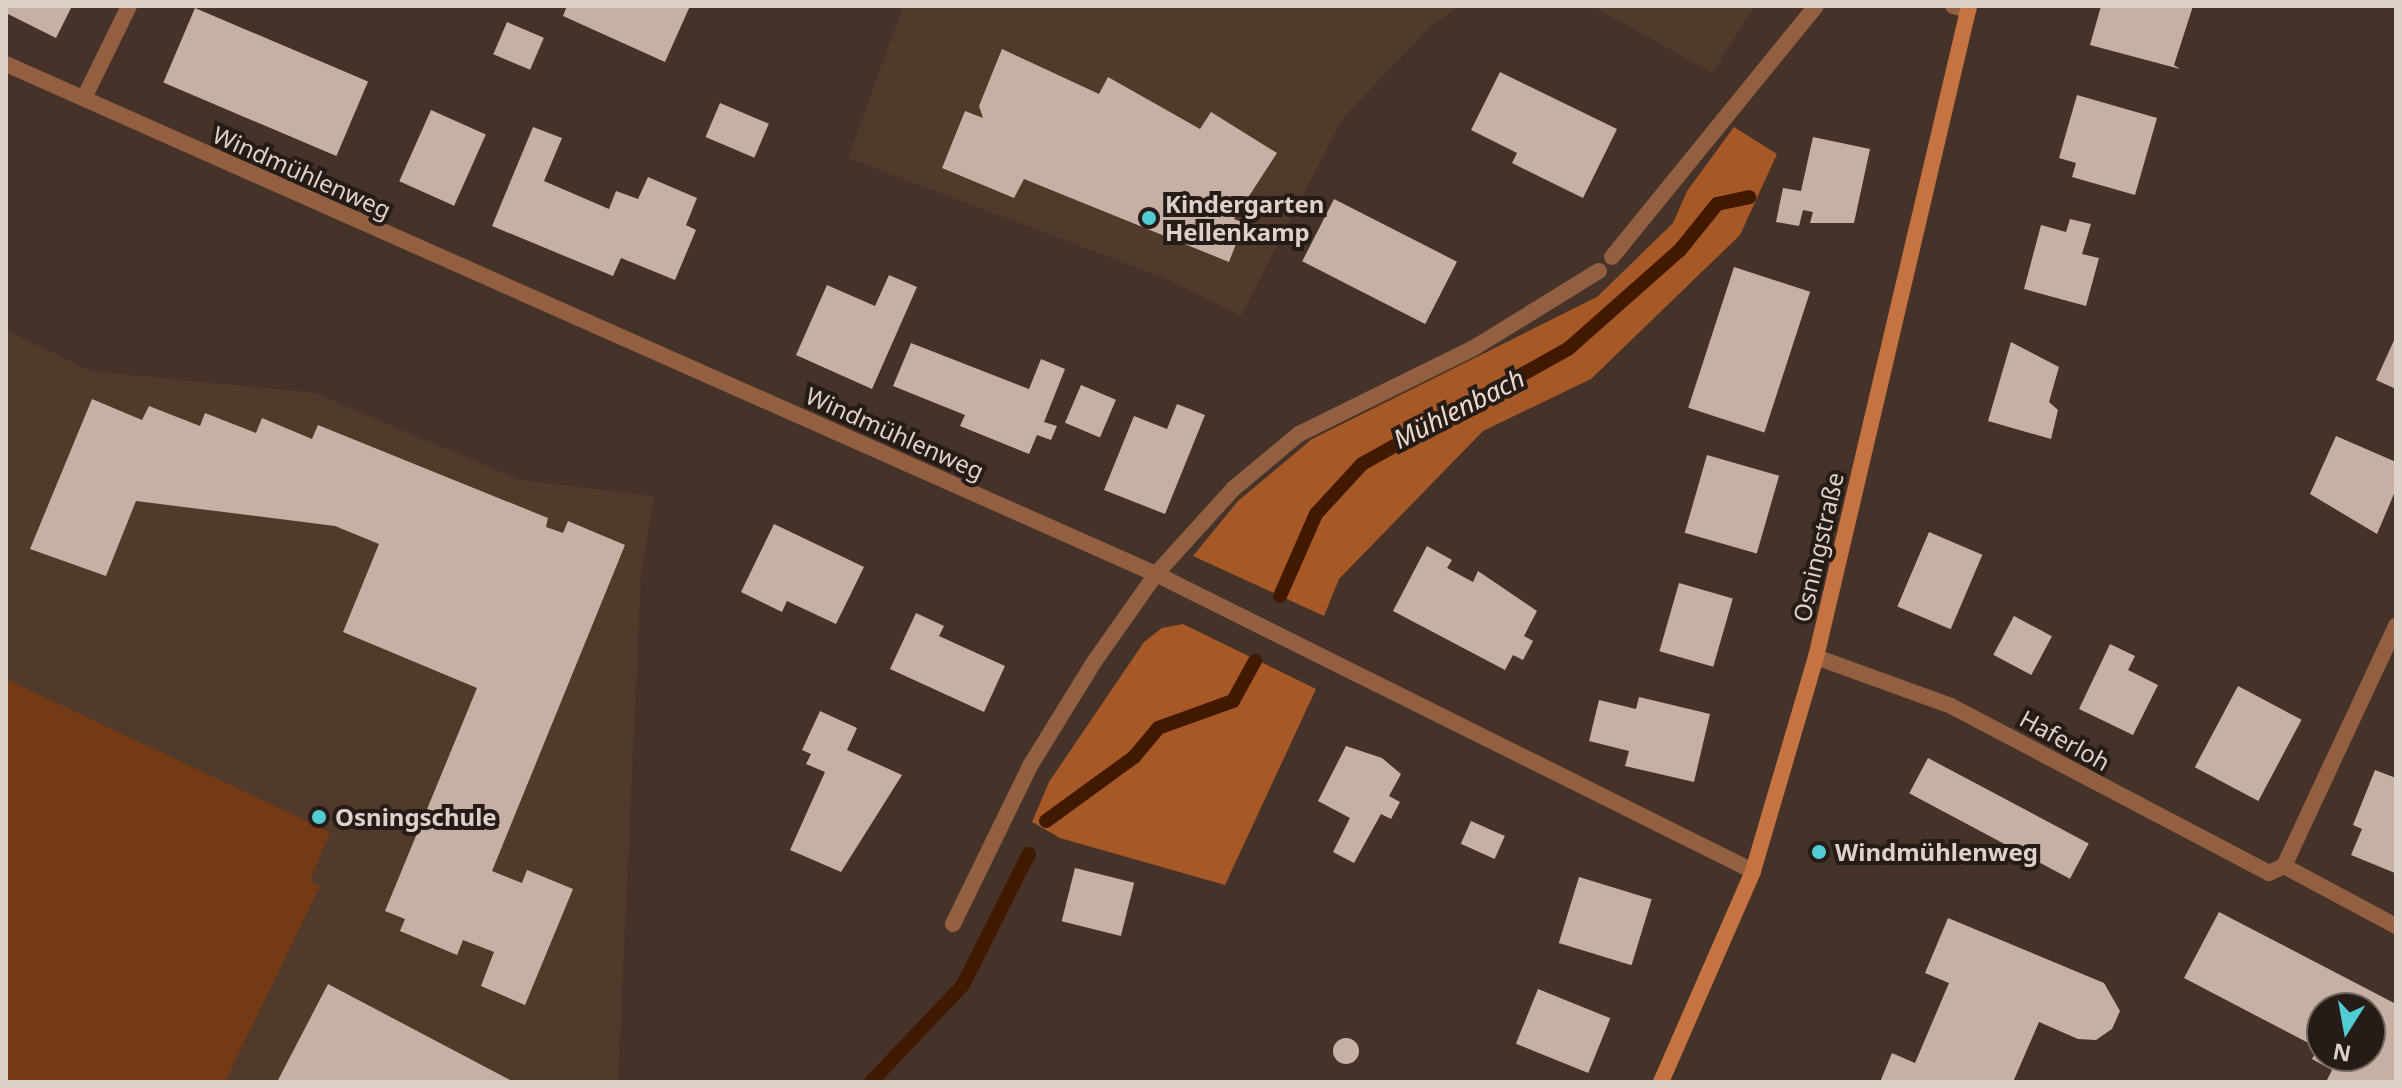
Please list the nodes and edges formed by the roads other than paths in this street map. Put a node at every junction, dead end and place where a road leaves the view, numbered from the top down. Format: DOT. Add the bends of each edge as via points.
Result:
graph roads {
  1 [pos="129,6"];
  2 [pos="1816,6"];
  3 [pos="1963,7"];
  4 [pos="6,64"];
  5 [pos="84,98"];
  6 [pos="1612,257"];
  7 [pos="1599,271"];
  8 [pos="1156,574"];
  9 [pos="2396,626"];
  10 [pos="1816,657"];
  11 [pos="2284,866"];
  12 [pos="1753,871"];
  13 [pos="953,924"];
  14 [pos="2396,926"];
  15 [pos="1661,1082"];
  1 -- 5 [label="street"];
  2 -- 6 [label="street"];
  3 -- 10 [label="main road, Osningstraße"];
  4 -- 5 [label="street, Windmühlenweg"];
  5 -- 8 [label="street, Windmühlenweg"];
  7 -- 8 [label="street" via="1472,349 1299,434 1233,489"];
  8 -- 12 [label="street, Windmühlenweg"];
  8 -- 13 [label="street" via="1030,766"];
  9 -- 11 [label="street"];
  10 -- 11 [label="street, Haferloh" via="1951,706 2250,869 2269,873"];
  10 -- 12 [label="main road, Osningstraße"];
  11 -- 14 [label="street, Haferloh"];
  12 -- 15 [label="main road, Osningstraße"];
}
